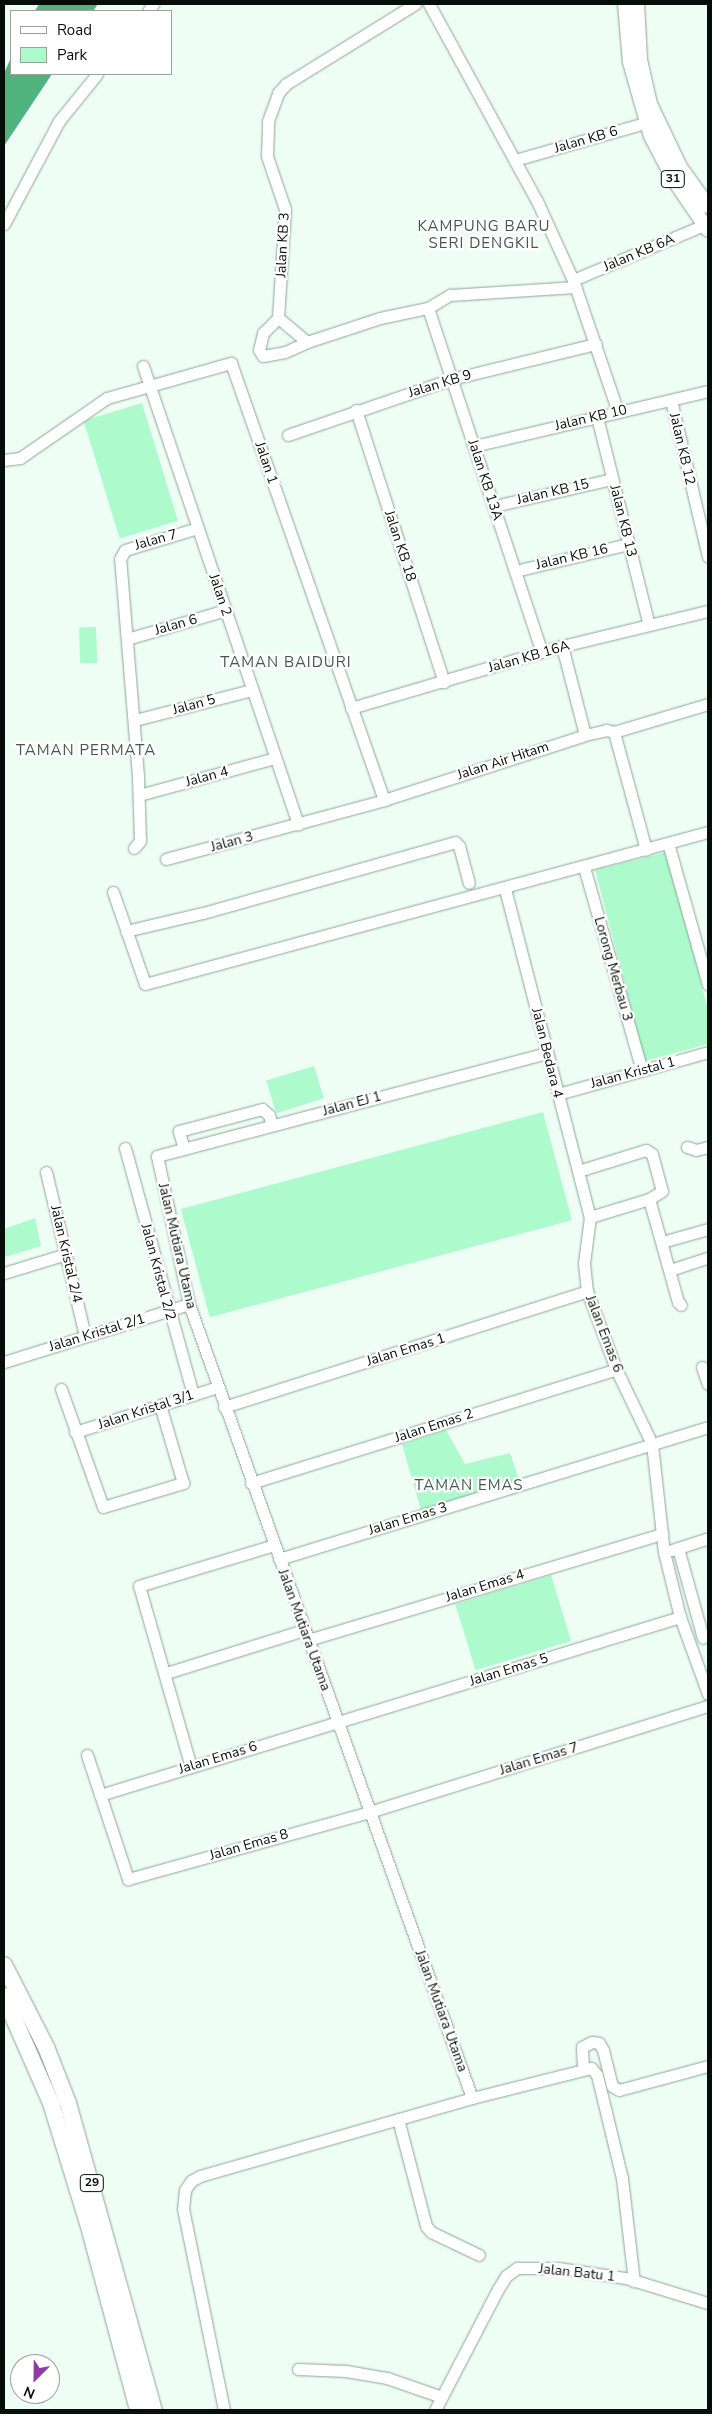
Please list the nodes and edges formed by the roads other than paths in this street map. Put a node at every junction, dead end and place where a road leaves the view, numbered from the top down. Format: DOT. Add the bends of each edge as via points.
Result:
graph roads {
  1 [pos="415,4"];
  2 [pos="428,4"];
  3 [pos="625,4"];
  4 [pos="637,4"];
  5 [pos="95,75"];
  6 [pos="651,121"];
  7 [pos="515,160"];
  8 [pos="708,206"];
  9 [pos="4,224"];
  10 [pos="706,228"];
  11 [pos="574,284"];
  12 [pos="428,308"];
  13 [pos="278,318"];
  14 [pos="307,342"];
  15 [pos="596,344"];
  16 [pos="143,366"];
  17 [pos="452,379"];
  18 [pos="150,387"];
  19 [pos="708,391"];
  20 [pos="671,400"];
  21 [pos="356,410"];
  22 [pos="618,412"];
  23 [pos="596,417"];
  24 [pos="288,435"];
  25 [pos="474,446"];
  26 [pos="4,460"];
  27 [pos="612,479"];
  28 [pos="494,506"];
  29 [pos="198,528"];
  30 [pos="628,544"];
  31 [pos="708,557"];
  32 [pos="515,571"];
  33 [pos="226,610"];
  34 [pos="708,611"];
  35 [pos="649,626"];
  36 [pos="127,639"];
  37 [pos="562,646"];
  38 [pos="542,652"];
  39 [pos="444,682"];
  40 [pos="252,690"];
  41 [pos="708,704"];
  42 [pos="351,708"];
  43 [pos="135,720"];
  44 [pos="614,732"];
  45 [pos="585,735"];
  46 [pos="275,758"];
  47 [pos="139,796"];
  48 [pos="384,800"];
  49 [pos="298,824"];
  50 [pos="708,832"];
  51 [pos="668,843"];
  52 [pos="134,848"];
  53 [pos="646,850"];
  54 [pos="166,859"];
  55 [pos="584,867"];
  56 [pos="469,883"];
  57 [pos="505,889"];
  58 [pos="113,892"];
  59 [pos="126,931"];
  60 [pos="708,984"];
  61 [pos="708,1052"];
  62 [pos="547,1053"];
  63 [pos="642,1070"];
  64 [pos="558,1094"];
  65 [pos="272,1125"];
  66 [pos="687,1147"];
  67 [pos="708,1147"];
  68 [pos="125,1148"];
  69 [pos="184,1149"];
  70 [pos="157,1156"];
  71 [pos="578,1171"];
  72 [pos="46,1172"];
  73 [pos="649,1199"];
  74 [pos="590,1217"];
  75 [pos="708,1229"];
  76 [pos="662,1242"];
  77 [pos="66,1254"];
  78 [pos="708,1258"];
  79 [pos="670,1270"];
  80 [pos="4,1273"];
  81 [pos="587,1291"];
  82 [pos="189,1304"];
  83 [pos="682,1305"];
  84 [pos="168,1310"];
  85 [pos="85,1336"];
  86 [pos="4,1362"];
  87 [pos="702,1367"];
  88 [pos="616,1369"];
  89 [pos="708,1384"];
  90 [pos="218,1387"];
  91 [pos="61,1389"];
  92 [pos="193,1395"];
  93 [pos="160,1405"];
  94 [pos="224,1407"];
  95 [pos="708,1427"];
  96 [pos="75,1432"];
  97 [pos="652,1444"];
  98 [pos="252,1482"];
  99 [pos="662,1534"];
  100 [pos="708,1538"];
  101 [pos="274,1545"];
  102 [pos="678,1548"];
  103 [pos="664,1552"];
  104 [pos="279,1559"];
  105 [pos="680,1616"];
  106 [pos="306,1635"];
  107 [pos="706,1637"];
  108 [pos="689,1642"];
  109 [pos="166,1673"];
  110 [pos="708,1694"];
  111 [pos="708,1706"];
  112 [pos="337,1721"];
  113 [pos="87,1755"];
  114 [pos="191,1767"];
  115 [pos="100,1795"];
  116 [pos="369,1812"];
  117 [pos="4,1965"];
  118 [pos="4,1996"];
  119 [pos="708,2066"];
  120 [pos="582,2068"];
  121 [pos="472,2098"];
  122 [pos="398,2119"];
  123 [pos="479,2255"];
  124 [pos="634,2281"];
  125 [pos="708,2303"];
  126 [pos="298,2369"];
  127 [pos="442,2397"];
  128 [pos="138,2410"];
  129 [pos="154,2410"];
  130 [pos="224,2410"];
  131 [pos="435,2410"];
  1 -- 13 [label="street, Jalan KB 3" via="317,62 278,93 266,136 267,156 285,209"];
  2 -- 7 [label="street"];
  3 -- 6 [label="main road, 31" via="630,62"];
  4 -- 6 [label="main road, 31" via="640,60"];
  5 -- 9 [label="street" via="59,121"];
  6 -- 7 [label="street, Jalan KB 6"];
  6 -- 8 [label="main road, 31"];
  6 -- 10 [label="main road, 31" via="674,180"];
  7 -- 11 [label="street"];
  10 -- 11 [label="street, Jalan KB 6A"];
  11 -- 12 [label="street, Jalan KB 6A" via="450,295"];
  11 -- 15 [label="street"];
  12 -- 14 [label="street, Jalan KB 6A" via="380,318"];
  12 -- 17 [label="street, Jalan KB 13A"];
  13 -- 14 [label="street"];
  13 -- 14 [label="street, Jalan KB 6A" via="269,324 259,343 264,356 285,352"];
  15 -- 17 [label="street, Jalan KB 9"];
  15 -- 22 [label="street"];
  16 -- 18 [label="street, Jalan 2"];
  17 -- 21 [label="street, Jalan KB 9"];
  17 -- 25 [label="street, Jalan KB 13A"];
  18 -- 26 [label="street, Jalan 1" via="108,398 20,458"];
  18 -- 29 [label="street, Jalan 2"];
  18 -- 42 [label="street, Jalan 1" via="231,363"];
  19 -- 20 [label="street, Jalan KB 10"];
  20 -- 22 [label="street, Jalan KB 10"];
  20 -- 31 [label="street, Jalan KB 12"];
  21 -- 24 [label="street, Jalan KB 9"];
  21 -- 39 [label="street, Jalan KB 18"];
  22 -- 23 [label="street, Jalan KB 10"];
  23 -- 25 [label="street, Jalan KB 10"];
  23 -- 27 [label="street, Jalan KB 13"];
  25 -- 28 [label="street, Jalan KB 13A"];
  27 -- 28 [label="street, Jalan KB 15"];
  27 -- 30 [label="street, Jalan KB 13"];
  28 -- 32 [label="street, Jalan KB 13A"];
  29 -- 33 [label="street, Jalan 2"];
  29 -- 36 [label="street, Jalan 7" via="125,550 120,559"];
  30 -- 32 [label="street, Jalan KB 16"];
  30 -- 35 [label="street, Jalan KB 13"];
  32 -- 38 [label="street, Jalan KB 13A"];
  33 -- 36 [label="street, Jalan 6"];
  33 -- 40 [label="street, Jalan 2"];
  34 -- 35 [label="street, Jalan KB 16A"];
  35 -- 37 [label="street, Jalan KB 16A"];
  36 -- 43 [label="street"];
  37 -- 38 [label="street, Jalan KB 16A"];
  37 -- 45 [label="street"];
  38 -- 39 [label="street, Jalan KB 16A"];
  39 -- 42 [label="street, Jalan KB 16A"];
  40 -- 43 [label="street, Jalan 5"];
  40 -- 46 [label="street, Jalan 2"];
  41 -- 44 [label="street, Jalan Air Hitam"];
  42 -- 48 [label="street, Jalan 1"];
  43 -- 47 [label="street"];
  44 -- 45 [label="street, Jalan Air Hitam" via="606,730"];
  44 -- 53 [label="street"];
  45 -- 48 [label="street, Jalan Air Hitam"];
  46 -- 47 [label="street, Jalan 4"];
  46 -- 49 [label="street, Jalan 2"];
  47 -- 52 [label="street" via="140,841"];
  48 -- 49 [label="street, Jalan Air Hitam"];
  49 -- 54 [label="street, Jalan 3"];
  50 -- 51 [label="street"];
  51 -- 53 [label="street"];
  51 -- 60 [label="street"];
  53 -- 55 [label="street"];
  55 -- 57 [label="street"];
  55 -- 63 [label="street, Lorong Merbau 3"];
  56 -- 59 [label="street" via="455,842 203,913"];
  57 -- 59 [label="street" via="144,984"];
  57 -- 62 [label="street, Jalan Bedara 4"];
  58 -- 59 [label="street"];
  61 -- 63 [label="street, Jalan Kristal 1"];
  62 -- 64 [label="street, Jalan Bedara 4"];
  62 -- 65 [label="street, Jalan EJ 1"];
  63 -- 64 [label="street, Jalan Kristal 1"];
  64 -- 71 [label="street, Jalan Bedara 4"];
  65 -- 69 [label="street, Jalan EJ 1"];
  65 -- 69 [label="street" via="269,1114 262,1109 179,1131"];
  66 -- 67 [label="street" via="696,1150"];
  68 -- 84 [label="street, Jalan Kristal 2/2"];
  69 -- 70 [label="street, Jalan EJ 1"];
  70 -- 82 [label="street, Jalan Mutiara Utama"];
  71 -- 73 [label="street" via="646,1150 652,1154 662,1191"];
  71 -- 74 [label="street, Jalan Bedara 4"];
  72 -- 77 [label="street, Jalan Kristal 2/4"];
  73 -- 74 [label="street"];
  73 -- 76 [label="street"];
  74 -- 81 [label="street, Jalan Emas 6" via="584,1263"];
  75 -- 76 [label="street"];
  76 -- 79 [label="street"];
  77 -- 80 [label="street"];
  77 -- 85 [label="street, Jalan Kristal 2/4"];
  78 -- 79 [label="street"];
  79 -- 83 [label="street" via="678,1302"];
  81 -- 88 [label="street, Jalan Emas 6"];
  81 -- 94 [label="street, Jalan Emas 1"];
  82 -- 84 [label="street, Jalan Kristal 2/1"];
  82 -- 90 [label="street, Jalan Mutiara Utama"];
  84 -- 85 [label="street, Jalan Kristal 2/1"];
  84 -- 92 [label="street, Jalan Kristal 2/2"];
  85 -- 86 [label="street, Jalan Kristal 2/1"];
  87 -- 89 [label="street"];
  88 -- 97 [label="street, Jalan Emas 6"];
  88 -- 98 [label="street, Jalan Emas 2"];
  90 -- 92 [label="street, Jalan Kristal 3/1"];
  90 -- 94 [label="street, Jalan Mutiara Utama"];
  91 -- 96 [label="street"];
  92 -- 93 [label="street, Jalan Kristal 3/1"];
  93 -- 96 [label="street, Jalan Kristal 3/1"];
  93 -- 96 [label="street" via="184,1479 181,1486 107,1508 100,1506"];
  94 -- 98 [label="street, Jalan Mutiara Utama"];
  95 -- 97 [label="street"];
  97 -- 99 [label="street, Jalan Emas 6"];
  97 -- 104 [label="street, Jalan Emas 3"];
  98 -- 101 [label="street, Jalan Mutiara Utama"];
  99 -- 103 [label="street, Jalan Emas 6"];
  99 -- 106 [label="street, Jalan Emas 4"];
  100 -- 102 [label="street"];
  101 -- 104 [label="street, Jalan Mutiara Utama"];
  101 -- 109 [label="street" via="139,1586"];
  102 -- 103 [label="street"];
  102 -- 107 [label="street"];
  103 -- 105 [label="street, Jalan Emas 6"];
  104 -- 106 [label="street, Jalan Mutiara Utama"];
  105 -- 108 [label="street, Jalan Emas 6"];
  105 -- 112 [label="street, Jalan Emas 5"];
  106 -- 109 [label="street, Jalan Emas 4"];
  106 -- 112 [label="street, Jalan Mutiara Utama"];
  107 -- 108 [label="street"];
  108 -- 110 [label="street, Jalan Emas 6"];
  109 -- 114 [label="street"];
  111 -- 116 [label="street, Jalan Emas 7"];
  112 -- 114 [label="street, Jalan Emas 6"];
  112 -- 116 [label="street, Jalan Mutiara Utama"];
  113 -- 115 [label="street"];
  114 -- 115 [label="street, Jalan Emas 6"];
  115 -- 116 [label="street, Jalan Emas 8" via="128,1879"];
  116 -- 121 [label="street, Jalan Mutiara Utama"];
  117 -- 129 [label="highway, 29" via="46,2047 68,2103"];
  118 -- 128 [label="highway, 29" via="52,2103"];
  119 -- 120 [label="street" via="619,2090 612,2086 603,2050 599,2043 592,2042 582,2047"];
  120 -- 121 [label="street"];
  120 -- 124 [label="street" via="591,2068 597,2075 620,2168"];
  121 -- 122 [label="street"];
  122 -- 123 [label="street" via="426,2226 437,2235"];
  122 -- 130 [label="street" via="200,2176 185,2190 183,2208"];
  124 -- 125 [label="street, Jalan Batu 1"];
  124 -- 127 [label="street, Jalan Batu 1" via="558,2268 517,2268 506,2276 498,2289"];
  126 -- 127 [label="street" via="346,2371 386,2378"];
  127 -- 131 [label="street, Jalan Batu 1"];
}
